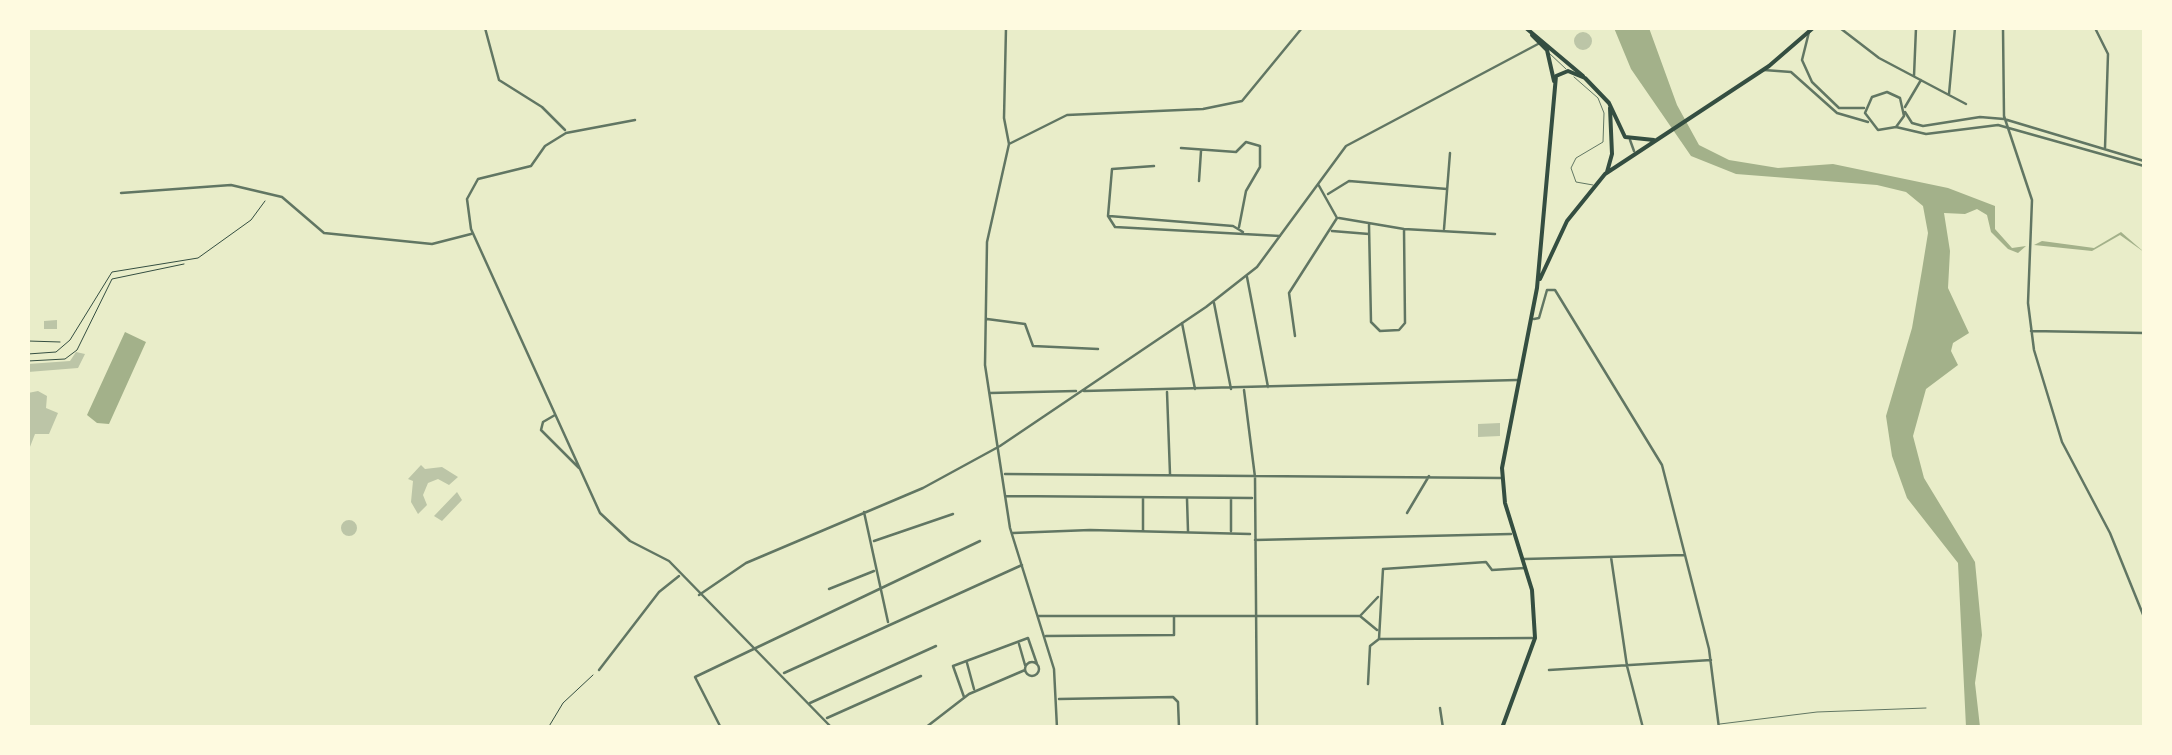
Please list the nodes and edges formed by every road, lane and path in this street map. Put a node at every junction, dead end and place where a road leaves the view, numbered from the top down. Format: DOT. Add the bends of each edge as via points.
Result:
graph roads {
  1 [pos="484,28"];
  2 [pos="1006,28"];
  3 [pos="1302,28"];
  4 [pos="1840,28"];
  5 [pos="1916,28"];
  6 [pos="1955,28"];
  7 [pos="2003,28"];
  8 [pos="2094,28"];
  9 [pos="1811,30"];
  10 [pos="1540,43"];
  11 [pos="1547,50"];
  12 [pos="1762,70"];
  13 [pos="1568,71"];
  14 [pos="1914,76"];
  15 [pos="1585,78"];
  16 [pos="1921,79"];
  17 [pos="1554,81"];
  18 [pos="1949,94"];
  19 [pos="1898,96"];
  20 [pos="1908,96"];
  21 [pos="1609,103"];
  22 [pos="1966,104"];
  23 [pos="1866,108"];
  24 [pos="1904,110"];
  25 [pos="2004,119"];
  26 [pos="635,120"];
  27 [pos="1868,122"];
  28 [pos="2007,127"];
  29 [pos="1896,128"];
  30 [pos="568,132"];
  31 [pos="1630,140"];
  32 [pos="1654,140"];
  33 [pos="1009,144"];
  34 [pos="1181,148"];
  35 [pos="2106,148"];
  36 [pos="1202,149"];
  37 [pos="1450,153"];
  38 [pos="1634,153"];
  39 [pos="2144,164"];
  40 [pos="1154,166"];
  41 [pos="1606,174"];
  42 [pos="1199,180"];
  43 [pos="1318,182"];
  44 [pos="1595,184"];
  45 [pos="1447,188"];
  46 [pos="121,193"];
  47 [pos="270,193"];
  48 [pos="1325,196"];
  49 [pos="1108,216"];
  50 [pos="1339,219"];
  51 [pos="1370,225"];
  52 [pos="1239,227"];
  53 [pos="1404,228"];
  54 [pos="1331,230"];
  55 [pos="1444,231"];
  56 [pos="1244,233"];
  57 [pos="1340,233"];
  58 [pos="472,234"];
  59 [pos="1370,234"];
  60 [pos="1494,234"];
  61 [pos="1282,236"];
  62 [pos="1542,243"];
  63 [pos="1552,248"];
  64 [pos="187,262"];
  65 [pos="1247,275"];
  66 [pos="1537,288"];
  67 [pos="1214,302"];
  68 [pos="985,319"];
  69 [pos="1531,319"];
  70 [pos="1182,322"];
  71 [pos="2031,331"];
  72 [pos="2144,333"];
  73 [pos="1295,336"];
  74 [pos="28,341"];
  75 [pos="60,345"];
  76 [pos="1098,349"];
  77 [pos="28,354"];
  78 [pos="28,361"];
  79 [pos="1517,380"];
  80 [pos="1244,389"];
  81 [pos="1268,389"];
  82 [pos="1167,390"];
  83 [pos="1196,390"];
  84 [pos="1231,390"];
  85 [pos="1080,391"];
  86 [pos="990,393"];
  87 [pos="556,414"];
  88 [pos="570,441"];
  89 [pos="1000,446"];
  90 [pos="560,451"];
  91 [pos="582,471"];
  92 [pos="1004,474"];
  93 [pos="1170,476"];
  94 [pos="1428,476"];
  95 [pos="1255,477"];
  96 [pos="1502,478"];
  97 [pos="1006,496"];
  98 [pos="1143,497"];
  99 [pos="1188,498"];
  100 [pos="1230,498"];
  101 [pos="1253,498"];
  102 [pos="864,511"];
  103 [pos="1406,512"];
  104 [pos="953,514"];
  105 [pos="1142,532"];
  106 [pos="1012,533"];
  107 [pos="1188,533"];
  108 [pos="1514,533"];
  109 [pos="1231,534"];
  110 [pos="1253,537"];
  111 [pos="980,540"];
  112 [pos="871,542"];
  113 [pos="1686,555"];
  114 [pos="1611,557"];
  115 [pos="1524,559"];
  116 [pos="1022,565"];
  117 [pos="1527,568"];
  118 [pos="877,570"];
  119 [pos="681,575"];
  120 [pos="880,587"];
  121 [pos="829,589"];
  122 [pos="699,595"];
  123 [pos="1379,596"];
  124 [pos="1174,615"];
  125 [pos="1038,616"];
  126 [pos="1360,616"];
  127 [pos="1254,617"];
  128 [pos="2144,617"];
  129 [pos="889,624"];
  130 [pos="1378,630"];
  131 [pos="1044,636"];
  132 [pos="1535,638"];
  133 [pos="1379,639"];
  134 [pos="1018,642"];
  135 [pos="752,646"];
  136 [pos="936,646"];
  137 [pos="1710,660"];
  138 [pos="966,662"];
  139 [pos="1038,666"];
  140 [pos="1627,666"];
  141 [pos="1053,667"];
  142 [pos="1026,668"];
  143 [pos="599,670"];
  144 [pos="1549,670"];
  145 [pos="782,674"];
  146 [pos="921,676"];
  147 [pos="1368,684"];
  148 [pos="975,691"];
  149 [pos="964,697"];
  150 [pos="1057,700"];
  151 [pos="809,704"];
  152 [pos="1440,708"];
  153 [pos="1926,708"];
  154 [pos="824,719"];
  155 [pos="1718,726"];
  156 [pos="829,727"];
  157 [pos="548,728"];
  158 [pos="721,728"];
  159 [pos="925,728"];
  160 [pos="1057,728"];
  161 [pos="1179,728"];
  162 [pos="1257,728"];
  163 [pos="1444,728"];
  164 [pos="1502,728"];
  165 [pos="1644,728"];
  1 -- 30 [label="street" via="497,78"];
  2 -- 33 [label="street"];
  3 -- 33 [label="street" via="1242,101 1208,109 1066,115"];
  4 -- 14 [label="street"];
  5 -- 14 [label="street"];
  6 -- 18 [label="street"];
  7 -- 25 [label="street"];
  8 -- 35 [label="street" via="2108,54"];
  9 -- 12 [label="main road"];
  9 -- 23 [label="street" via="1802,60 1812,82 1839,108"];
  10 -- 11 [label="main road"];
  10 -- 15 [label="main road" via="1526,28"];
  10 -- 43 [label="street" via="1374,128 1340,151"];
  11 -- 13 [label="lane"];
  11 -- 17 [label="main road"];
  12 -- 27 [label="street" via="1791,72 1836,112"];
  12 -- 32 [label="main road"];
  13 -- 15 [label="main road"];
  13 -- 17 [label="main road"];
  13 -- 44 [label="lane" via="1604,110 1604,142 1571,168 1576,182"];
  14 -- 16 [label="street"];
  15 -- 21 [label="main road"];
  16 -- 18 [label="street"];
  16 -- 20 [label="street"];
  17 -- 62 [label="main road"];
  18 -- 22 [label="street"];
  19 -- 20 [label="street"];
  19 -- 23 [label="street" via="1876,94"];
  19 -- 24 [label="street"];
  20 -- 24 [label="street"];
  21 -- 31 [label="main road"];
  21 -- 41 [label="main road" via="1612,157"];
  23 -- 27 [label="street"];
  24 -- 25 [label="street" via="1923,126"];
  24 -- 29 [label="street"];
  25 -- 28 [label="street"];
  25 -- 35 [label="street"];
  26 -- 30 [label="street"];
  27 -- 29 [label="street" via="1884,131"];
  28 -- 29 [label="street" via="1926,134"];
  28 -- 39 [label="street"];
  28 -- 71 [label="street" via="2032,197"];
  30 -- 58 [label="street" via="548,143 531,166 474,182 467,204"];
  31 -- 32 [label="main road"];
  31 -- 38 [label="street"];
  32 -- 38 [label="main road"];
  33 -- 68 [label="street" via="990,222"];
  34 -- 36 [label="street"];
  35 -- 39 [label="street"];
  36 -- 42 [label="street"];
  36 -- 52 [label="street" via="1236,152 1246,142 1261,147"];
  37 -- 45 [label="street"];
  38 -- 41 [label="main road"];
  40 -- 49 [label="street" via="1112,168"];
  41 -- 44 [label="main road"];
  43 -- 48 [label="street"];
  43 -- 61 [label="street"];
  44 -- 63 [label="main road"];
  45 -- 48 [label="street" via="1349,182"];
  45 -- 55 [label="street"];
  46 -- 47 [label="street" via="222,184"];
  47 -- 58 [label="street" via="324,234 426,244"];
  47 -- 64 [label="path" via="251,220"];
  48 -- 50 [label="street"];
  49 -- 52 [label="street"];
  49 -- 56 [label="street" via="1121,228"];
  50 -- 51 [label="street"];
  50 -- 54 [label="street"];
  50 -- 57 [label="street"];
  51 -- 53 [label="street"];
  51 -- 59 [label="street"];
  52 -- 56 [label="street"];
  53 -- 55 [label="street"];
  53 -- 59 [label="street" via="1406,319 1399,330 1378,331 1372,324"];
  54 -- 57 [label="street"];
  54 -- 73 [label="street" via="1290,293"];
  55 -- 60 [label="street"];
  56 -- 61 [label="street"];
  57 -- 59 [label="street"];
  58 -- 87 [label="street"];
  61 -- 65 [label="street"];
  62 -- 63 [label="main road"];
  62 -- 66 [label="main road"];
  63 -- 66 [label="main road"];
  64 -- 75 [label="path" via="112,272 70,340"];
  64 -- 78 [label="path" via="112,279 78,350 65,359"];
  65 -- 67 [label="street"];
  65 -- 81 [label="street"];
  66 -- 69 [label="main road"];
  67 -- 70 [label="street"];
  67 -- 84 [label="street"];
  68 -- 76 [label="street" via="1025,324 1033,346"];
  68 -- 86 [label="street"];
  69 -- 79 [label="main road"];
  69 -- 113 [label="street" via="1539,319 1550,288 1569,307 1662,466"];
  70 -- 83 [label="street"];
  70 -- 85 [label="street"];
  71 -- 72 [label="street"];
  71 -- 128 [label="street" via="2062,442"];
  74 -- 75 [label="path" via="56,339"];
  75 -- 77 [label="path" via="56,352"];
  79 -- 81 [label="street"];
  79 -- 96 [label="main road"];
  80 -- 81 [label="street"];
  80 -- 84 [label="street"];
  80 -- 95 [label="street"];
  82 -- 83 [label="street"];
  82 -- 85 [label="street"];
  82 -- 93 [label="street"];
  83 -- 84 [label="street"];
  85 -- 86 [label="street"];
  85 -- 89 [label="street"];
  86 -- 89 [label="street"];
  87 -- 88 [label="street"];
  87 -- 90 [label="street" via="541,428"];
  88 -- 90 [label="street"];
  88 -- 91 [label="street"];
  89 -- 92 [label="street"];
  89 -- 102 [label="street"];
  90 -- 91 [label="street"];
  91 -- 119 [label="street" via="607,521 630,541 661,554"];
  92 -- 93 [label="street"];
  92 -- 97 [label="street"];
  93 -- 95 [label="street"];
  94 -- 95 [label="street"];
  94 -- 96 [label="street"];
  94 -- 103 [label="street"];
  95 -- 101 [label="street"];
  96 -- 108 [label="main road"];
  97 -- 98 [label="street"];
  97 -- 106 [label="street"];
  98 -- 99 [label="street"];
  98 -- 105 [label="street"];
  99 -- 100 [label="street"];
  99 -- 107 [label="street"];
  100 -- 101 [label="street"];
  100 -- 109 [label="street"];
  101 -- 110 [label="street"];
  102 -- 112 [label="street"];
  102 -- 122 [label="street" via="746,563"];
  104 -- 112 [label="street"];
  105 -- 106 [label="street"];
  105 -- 107 [label="street"];
  106 -- 116 [label="street"];
  107 -- 109 [label="street"];
  108 -- 110 [label="street"];
  108 -- 115 [label="main road"];
  109 -- 110 [label="street"];
  110 -- 127 [label="street"];
  111 -- 120 [label="street"];
  112 -- 118 [label="street"];
  113 -- 114 [label="street"];
  113 -- 137 [label="street"];
  114 -- 115 [label="street"];
  114 -- 140 [label="street"];
  115 -- 117 [label="main road"];
  116 -- 125 [label="street"];
  116 -- 129 [label="street"];
  117 -- 123 [label="street" via="1492,570 1486,562 1382,570"];
  117 -- 132 [label="main road"];
  118 -- 120 [label="street"];
  118 -- 121 [label="street"];
  119 -- 122 [label="street"];
  119 -- 143 [label="street" via="659,592"];
  120 -- 129 [label="street"];
  120 -- 135 [label="street"];
  122 -- 135 [label="street"];
  123 -- 126 [label="street"];
  123 -- 130 [label="street"];
  124 -- 125 [label="street"];
  124 -- 127 [label="street"];
  124 -- 131 [label="street" via="1174,636"];
  125 -- 131 [label="street"];
  126 -- 127 [label="street"];
  126 -- 130 [label="street"];
  127 -- 162 [label="street"];
  129 -- 145 [label="street"];
  130 -- 133 [label="street"];
  131 -- 141 [label="street"];
  132 -- 133 [label="street"];
  132 -- 164 [label="main road"];
  133 -- 147 [label="street" via="1370,646"];
  134 -- 138 [label="street"];
  134 -- 139 [label="street" via="1031,639"];
  134 -- 142 [label="street"];
  135 -- 145 [label="street"];
  135 -- 158 [label="street" via="695,677"];
  136 -- 151 [label="street"];
  137 -- 140 [label="street"];
  137 -- 155 [label="street"];
  138 -- 148 [label="street"];
  138 -- 149 [label="street" via="953,666"];
  139 -- 141 [label="street"];
  139 -- 142 [label="street"];
  139 -- 142 [label="street" via="1034,676"];
  140 -- 144 [label="street"];
  140 -- 165 [label="street"];
  141 -- 150 [label="street"];
  142 -- 148 [label="street"];
  143 -- 157 [label="path" via="563,702"];
  145 -- 151 [label="street"];
  146 -- 154 [label="street"];
  148 -- 149 [label="street"];
  149 -- 159 [label="street"];
  150 -- 160 [label="street"];
  150 -- 161 [label="street" via="1174,697"];
  151 -- 154 [label="street"];
  152 -- 163 [label="street"];
  153 -- 155 [label="lane"];
  154 -- 156 [label="street"];
}
